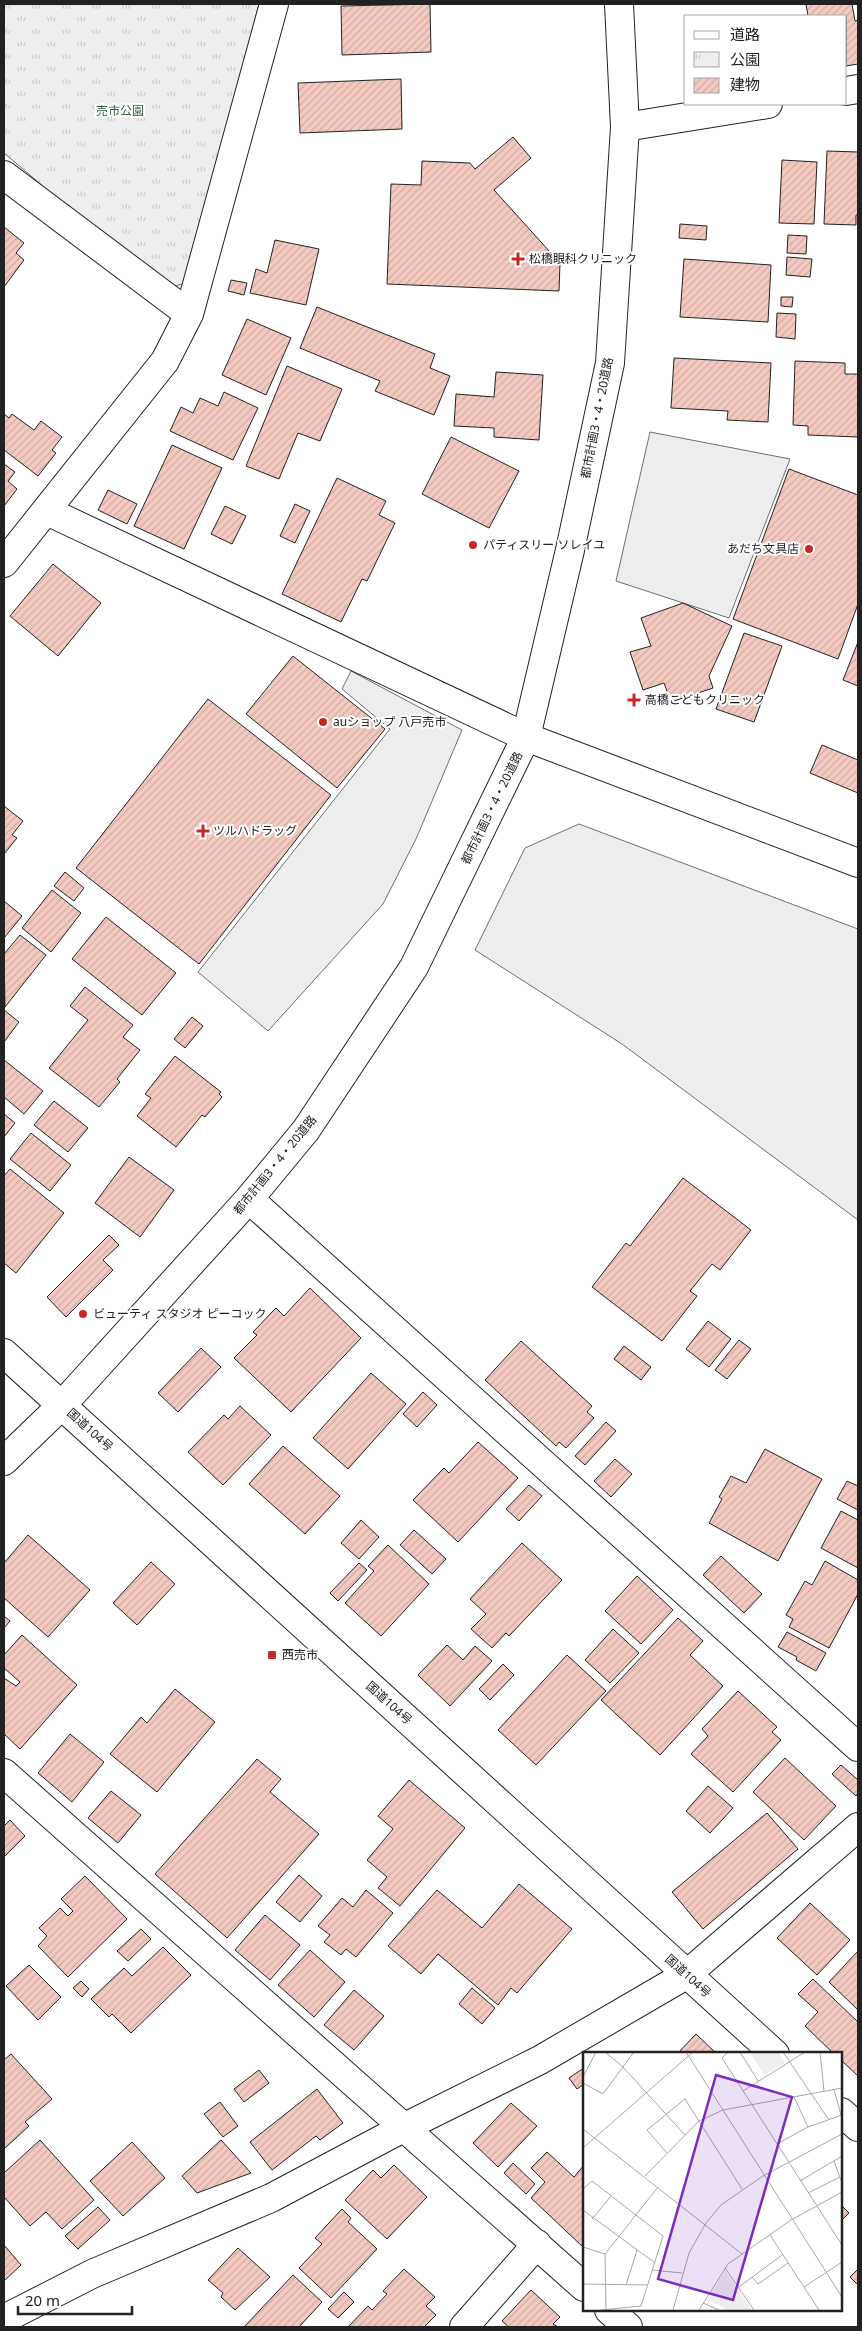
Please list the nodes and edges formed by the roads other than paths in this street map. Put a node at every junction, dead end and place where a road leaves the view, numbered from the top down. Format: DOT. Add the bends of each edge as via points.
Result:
graph roads {
  1 [pos="274,4"];
  2 [pos="619,4"];
  3 [pos="762,105"];
  4 [pos="625,128"];
  5 [pos="4,175"];
  6 [pos="189,314"];
  7 [pos="47,511"];
  8 [pos="4,564"];
  9 [pos="526,737"];
  10 [pos="858,863"];
  11 [pos="249,1199"];
  12 [pos="4,1353"];
  13 [pos="62,1405"];
  14 [pos="4,1461"];
  15 [pos="858,1747"];
  16 [pos="7,1783"];
  17 [pos="858,1826"];
  18 [pos="686,1975"];
  19 [pos="773,2052"];
  20 [pos="842,2113"];
  21 [pos="405,2127"];
  22 [pos="858,2128"];
  23 [pos="537,2244"];
  24 [pos="583,2286"];
  25 [pos="610,2311"];
  26 [pos="4,2318"];
  27 [pos="464,2327"];
  28 [pos="628,2327"];
  1 -- 6 [label="main road"];
  2 -- 4 [label="main road, 都市計画3・4・20道路"];
  3 -- 4 [label="main road"];
  4 -- 9 [label="main road, 都市計画3・4・20道路" via="610,363"];
  5 -- 6 [label="main road"];
  6 -- 7 [label="main road" via="165,362"];
  7 -- 8 [label="main road"];
  7 -- 9 [label="main road"];
  9 -- 10 [label="main road"];
  9 -- 11 [label="main road, 都市計画3・4・20道路" via="414,967 306,1130"];
  11 -- 13 [label="main road, 都市計画3・4・20道路"];
  11 -- 15 [label="main road"];
  12 -- 13 [label="main road, 国道104号"];
  13 -- 14 [label="main road, 都市計画3・4・20道路"];
  13 -- 18 [label="main road, 国道104号"];
  16 -- 21 [label="main road"];
  17 -- 18 [label="main road"];
  18 -- 19 [label="main road, 国道104号"];
  18 -- 21 [label="main road" via="540,2060"];
  20 -- 22 [label="main road"];
  21 -- 23 [label="main road"];
  21 -- 26 [label="main road" via="271,2198 92,2274"];
  23 -- 24 [label="main road"];
  23 -- 27 [label="main road"];
  25 -- 28 [label="main road"];
}
